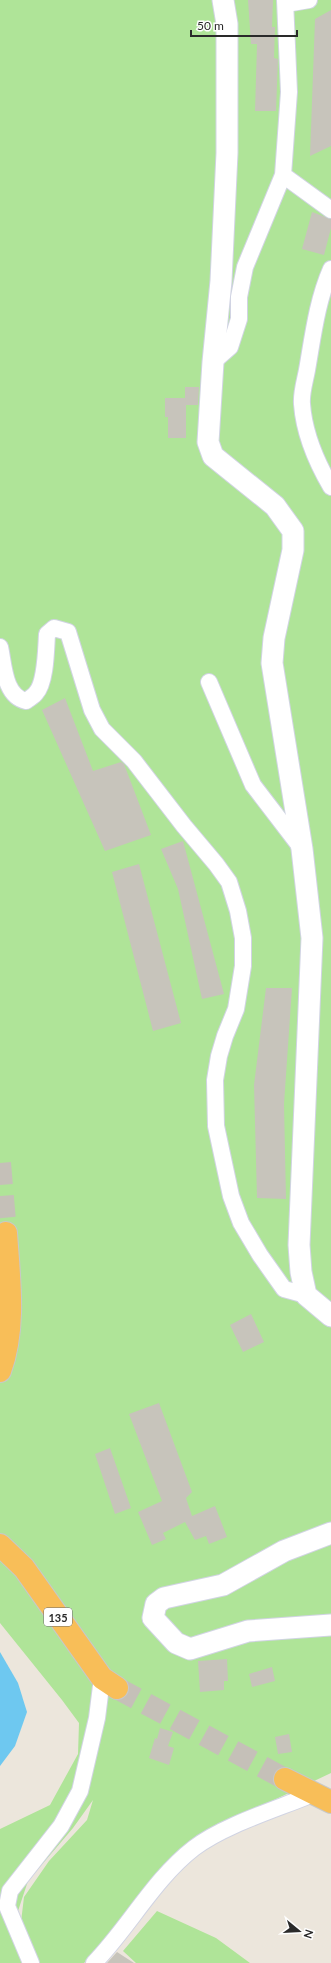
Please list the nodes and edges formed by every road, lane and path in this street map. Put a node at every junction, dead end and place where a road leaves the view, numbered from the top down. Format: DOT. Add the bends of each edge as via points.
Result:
graph roads {
  1 [pos="223,0"];
  2 [pos="309,0"];
  3 [pos="285,2"];
  4 [pos="283,175"];
  5 [pos="331,210"];
  6 [pos="331,269"];
  7 [pos="213,362"];
  8 [pos="330,485"];
  9 [pos="0,647"];
  10 [pos="209,682"];
  11 [pos="302,849"];
  12 [pos="6,1233"];
  13 [pos="306,1295"];
  14 [pos="331,1316"];
  15 [pos="0,1371"];
  16 [pos="331,1533"];
  17 [pos="0,1545"];
  18 [pos="331,1625"];
  19 [pos="110,1683"];
  20 [pos="285,1779"];
  21 [pos="322,1798"];
  22 [pos="31,1963"];
  23 [pos="94,1963"];
  1 -- 7 [label="street" via="227,24 226,153 221,281"];
  2 -- 3 [label="street"];
  3 -- 4 [label="street" via="289,92"];
  4 -- 5 [label="street"];
  4 -- 7 [label="street" via="245,267 239,297 239,319 230,347"];
  6 -- 8 [label="street" via="314,328 302,401 303,415 317,459"];
  7 -- 11 [label="street" via="208,442 213,456 275,506 293,531 293,550 274,638 272,662"];
  9 -- 13 [label="street" via="8,684 19,699 26,701 37,692 40,685 47,634 54,628 68,632 92,710 102,729 134,761 228,882 238,911 243,938 243,966 236,1009 224,1036 219,1056 216,1126 231,1196 242,1224 284,1289"];
  10 -- 11 [label="street" via="254,785"];
  11 -- 13 [label="street" via="312,938 299,1245 300,1272"];
  12 -- 15 [label="highway" via="10,1306 8,1336"];
  13 -- 14 [label="street"];
  16 -- 18 [label="street" via="284,1551 223,1585 164,1598 156,1604 153,1618 176,1642 190,1649 248,1631"];
  17 -- 19 [label="highway, 135" via="24,1568"];
  19 -- 22 [label="street" via="97,1718 80,1791 61,1826 10,1891 7,1906"];
  20 -- 21 [label="highway"];
  21 -- 23 [label="street" via="221,1832 194,1848 176,1865"];
}
